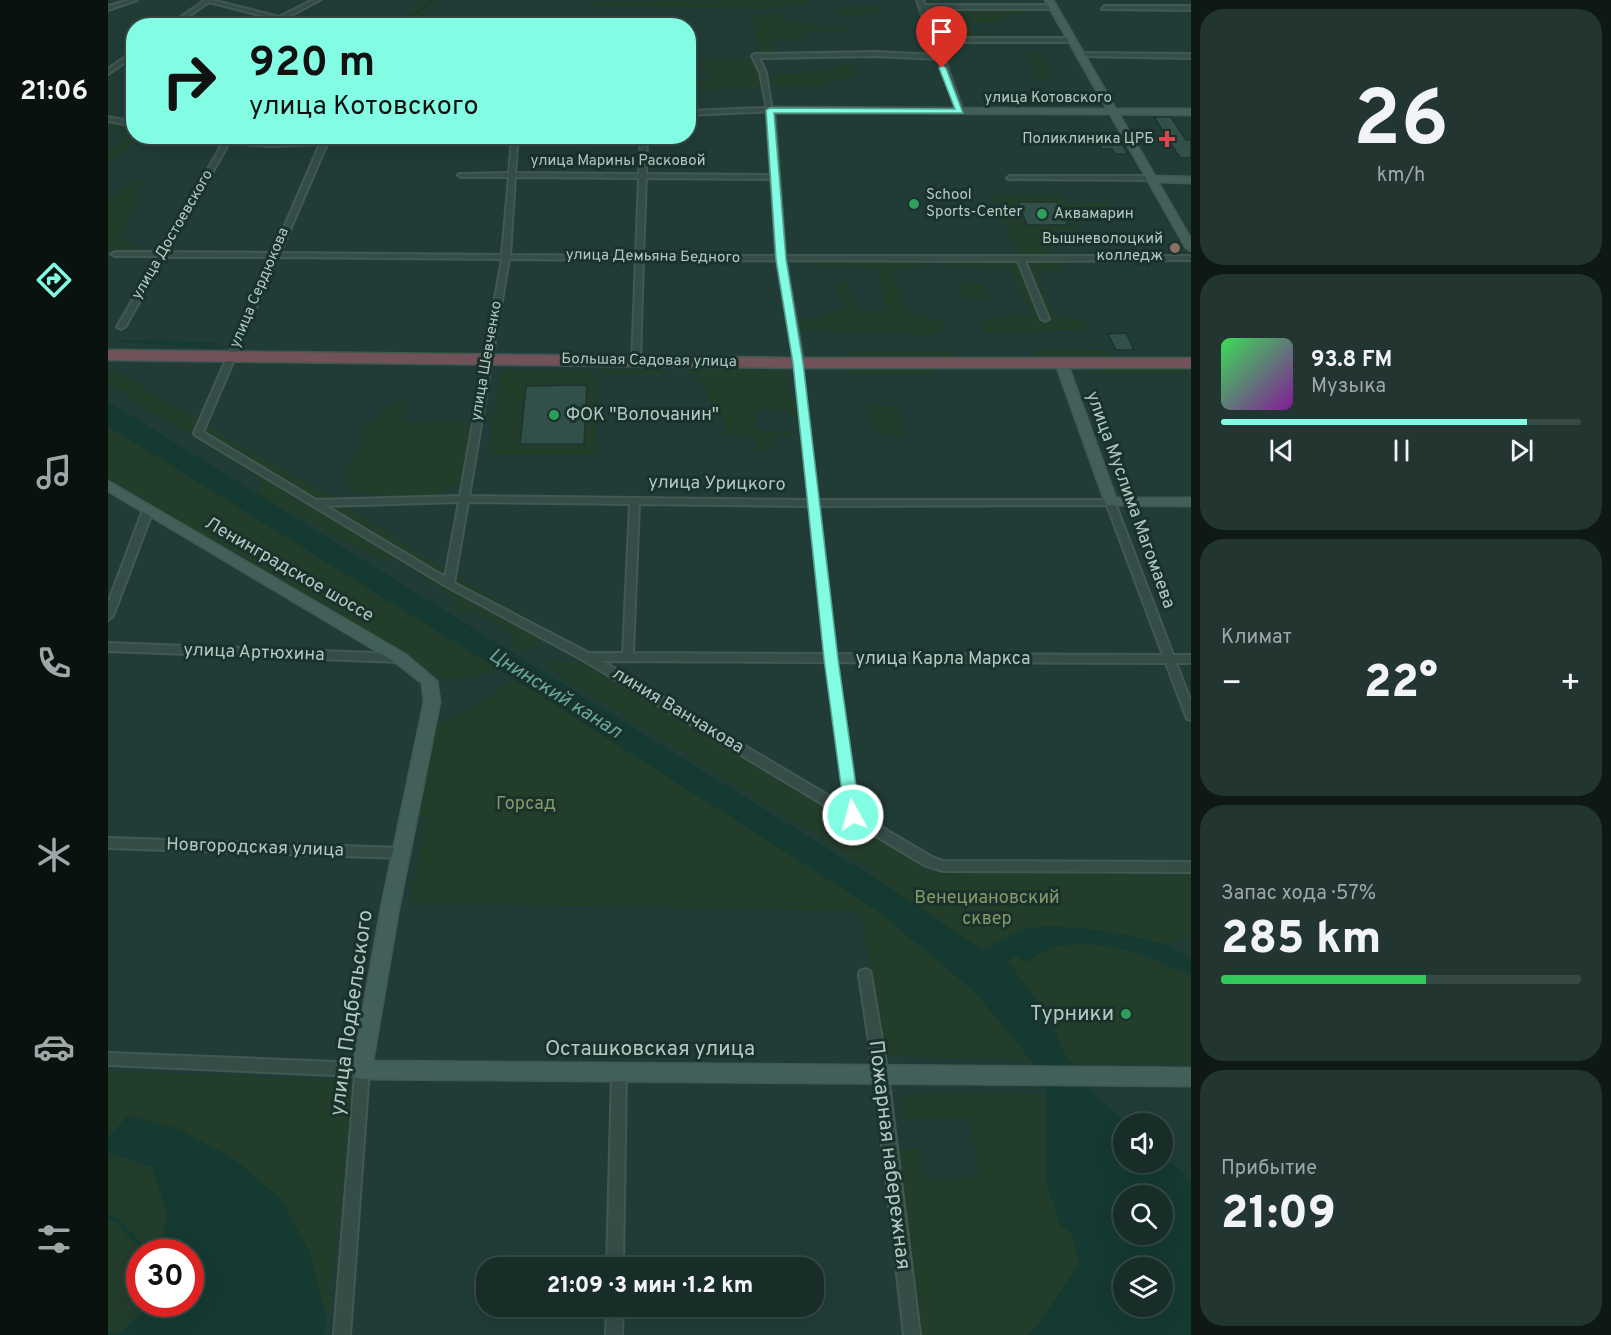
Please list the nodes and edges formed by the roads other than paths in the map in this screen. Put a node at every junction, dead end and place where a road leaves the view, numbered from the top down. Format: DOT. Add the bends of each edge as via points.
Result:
graph roads {
  1 [pos="134,0"];
  2 [pos="207,0"];
  3 [pos="317,0"];
  4 [pos="920,0"];
  5 [pos="1050,2"];
  6 [pos="923,7"];
  7 [pos="108,8"];
  8 [pos="1104,8"];
  9 [pos="1191,8"];
  10 [pos="181,18"];
  11 [pos="272,18"];
  12 [pos="278,18"];
  13 [pos="933,39"];
  14 [pos="1072,40"];
  15 [pos="1081,55"];
  16 [pos="1191,56"];
  17 [pos="939,57"];
  18 [pos="126,59"];
  19 [pos="108,72"];
  20 [pos="770,110"];
  21 [pos="960,111"];
  22 [pos="696,112"];
  23 [pos="1113,112"];
  24 [pos="1191,112"];
  25 [pos="108,119"];
  26 [pos="126,122"];
  27 [pos="225,144"];
  28 [pos="324,144"];
  29 [pos="514,144"];
  30 [pos="645,144"];
  31 [pos="461,175"];
  32 [pos="512,175"];
  33 [pos="643,176"];
  34 [pos="775,177"];
  35 [pos="1010,178"];
  36 [pos="1152,178"];
  37 [pos="1191,180"];
  38 [pos="1191,248"];
  39 [pos="114,254"];
  40 [pos="163,254"];
  41 [pos="506,255"];
  42 [pos="274,256"];
  43 [pos="642,257"];
  44 [pos="1191,258"];
  45 [pos="781,259"];
  46 [pos="1021,259"];
  47 [pos="1045,320"];
  48 [pos="121,327"];
  49 [pos="108,355"];
  50 [pos="231,356"];
  51 [pos="488,360"];
  52 [pos="636,361"];
  53 [pos="798,363"];
  54 [pos="1061,363"];
  55 [pos="1191,363"];
  56 [pos="198,433"];
  57 [pos="112,490"];
  58 [pos="463,499"];
  59 [pos="635,501"];
  60 [pos="1111,501"];
  61 [pos="1191,502"];
  62 [pos="315,503"];
  63 [pos="813,503"];
  64 [pos="148,510"];
  65 [pos="449,584"];
  66 [pos="108,616"];
  67 [pos="108,647"];
  68 [pos="587,657"];
  69 [pos="628,657"];
  70 [pos="400,658"];
  71 [pos="831,659"];
  72 [pos="1168,659"];
  73 [pos="1191,659"];
  74 [pos="432,702"];
  75 [pos="1191,716"];
  76 [pos="853,815"];
  77 [pos="108,843"];
  78 [pos="401,853"];
  79 [pos="1191,867"];
  80 [pos="865,975"];
  81 [pos="108,1059"];
  82 [pos="362,1070"];
  83 [pos="619,1072"];
  84 [pos="881,1075"];
  85 [pos="1191,1077"];
  86 [pos="615,1257"];
  87 [pos="615,1317"];
  88 [pos="342,1335"];
  89 [pos="614,1335"];
  90 [pos="912,1335"];
  1 -- 7 [label="street"];
  2 -- 10 [label="street"];
  2 -- 11 [label="street"];
  3 -- 12 [label="street"];
  4 -- 6 [label="street"];
  5 -- 6 [label="street"];
  5 -- 14 [label="street"];
  6 -- 13 [label="street"];
  8 -- 9 [label="street"];
  13 -- 14 [label="street"];
  13 -- 17 [label="street"];
  14 -- 15 [label="street"];
  15 -- 16 [label="street"];
  15 -- 23 [label="street"];
  17 -- 20 [label="street" via="755,56 764,73"];
  17 -- 21 [label="street"];
  18 -- 19 [label="street"];
  20 -- 21 [label="street, улица Котовского"];
  20 -- 22 [label="street, улица Котовского"];
  20 -- 34 [label="street"];
  21 -- 23 [label="street, улица Котовского"];
  23 -- 24 [label="street, улица Котовского"];
  23 -- 36 [label="street"];
  25 -- 26 [label="street"];
  27 -- 40 [label="street, улица Достоевского"];
  28 -- 42 [label="street, улица Сердюкова"];
  29 -- 32 [label="street, улица Шевченко"];
  30 -- 33 [label="street"];
  31 -- 32 [label="street, улица Марины Расковой"];
  32 -- 33 [label="street, улица Марины Расковой"];
  32 -- 41 [label="street, улица Шевченко"];
  33 -- 34 [label="street, улица Марины Расковой"];
  33 -- 43 [label="street"];
  34 -- 45 [label="street"];
  35 -- 36 [label="street"];
  36 -- 37 [label="street"];
  36 -- 38 [label="street"];
  39 -- 40 [label="street, улица Демьяна Бедного"];
  40 -- 42 [label="street, улица Демьяна Бедного"];
  40 -- 48 [label="street, улица Достоевского"];
  41 -- 42 [label="street, улица Демьяна Бедного"];
  41 -- 43 [label="street, улица Демьяна Бедного"];
  41 -- 51 [label="street, улица Шевченко"];
  42 -- 50 [label="street, улица Сердюкова"];
  43 -- 45 [label="street, улица Демьяна Бедного"];
  43 -- 52 [label="street"];
  44 -- 46 [label="street, улица Демьяна Бедного"];
  45 -- 46 [label="street, улица Демьяна Бедного"];
  45 -- 53 [label="street"];
  46 -- 47 [label="street"];
  49 -- 50 [label="highway, Большая Садовая улица"];
  50 -- 51 [label="highway, Большая Садовая улица"];
  50 -- 56 [label="street, улица Сердюкова"];
  51 -- 52 [label="highway, Большая Садовая улица"];
  51 -- 58 [label="street, улица Шевченко"];
  52 -- 53 [label="highway, Большая Садовая улица"];
  53 -- 54 [label="highway, Большая Садовая улица"];
  53 -- 63 [label="street"];
  54 -- 55 [label="highway, Большая Садовая улица"];
  54 -- 60 [label="street, улица Муслима Магомаева"];
  56 -- 62 [label="street, линия Ванчакова"];
  57 -- 64 [label="street, Ленинградское шоссе"];
  58 -- 59 [label="street, улица Урицкого"];
  58 -- 62 [label="street, улица Урицкого"];
  58 -- 65 [label="street, улица Шевченко"];
  59 -- 63 [label="street, улица Урицкого"];
  59 -- 69 [label="street"];
  60 -- 61 [label="street, улица Урицкого"];
  60 -- 63 [label="street, улица Урицкого"];
  60 -- 72 [label="street, улица Муслима Магомаева"];
  62 -- 65 [label="street, линия Ванчакова"];
  63 -- 71 [label="street"];
  64 -- 66 [label="street"];
  64 -- 70 [label="street, Ленинградское шоссе"];
  65 -- 68 [label="street, линия Ванчакова"];
  67 -- 70 [label="street, улица Артюхина"];
  68 -- 69 [label="street, улица Карла Маркса"];
  68 -- 76 [label="street, линия Ванчакова"];
  69 -- 71 [label="street, улица Карла Маркса"];
  70 -- 74 [label="street, Ленинградское шоссе" via="429,681"];
  71 -- 72 [label="street, улица Карла Маркса"];
  71 -- 76 [label="street"];
  72 -- 73 [label="street, улица Карла Маркса"];
  72 -- 75 [label="street, улица Муслима Магомаева"];
  74 -- 78 [label="street, улица Подбельского"];
  76 -- 79 [label="street, линия Ванчакова" via="928,861 943,866"];
  77 -- 78 [label="street, Новгородская улица"];
  78 -- 82 [label="street, улица Подбельского"];
  80 -- 84 [label="street, Пожарная набережная"];
  81 -- 82 [label="street, Осташковская улица"];
  82 -- 83 [label="street, Осташковская улица"];
  82 -- 88 [label="street, улица Подбельского"];
  83 -- 84 [label="street, Осташковская улица"];
  83 -- 86 [label="street"];
  84 -- 85 [label="street, Осташковская улица"];
  84 -- 90 [label="street, Пожарная набережная"];
  87 -- 89 [label="street"];
}
